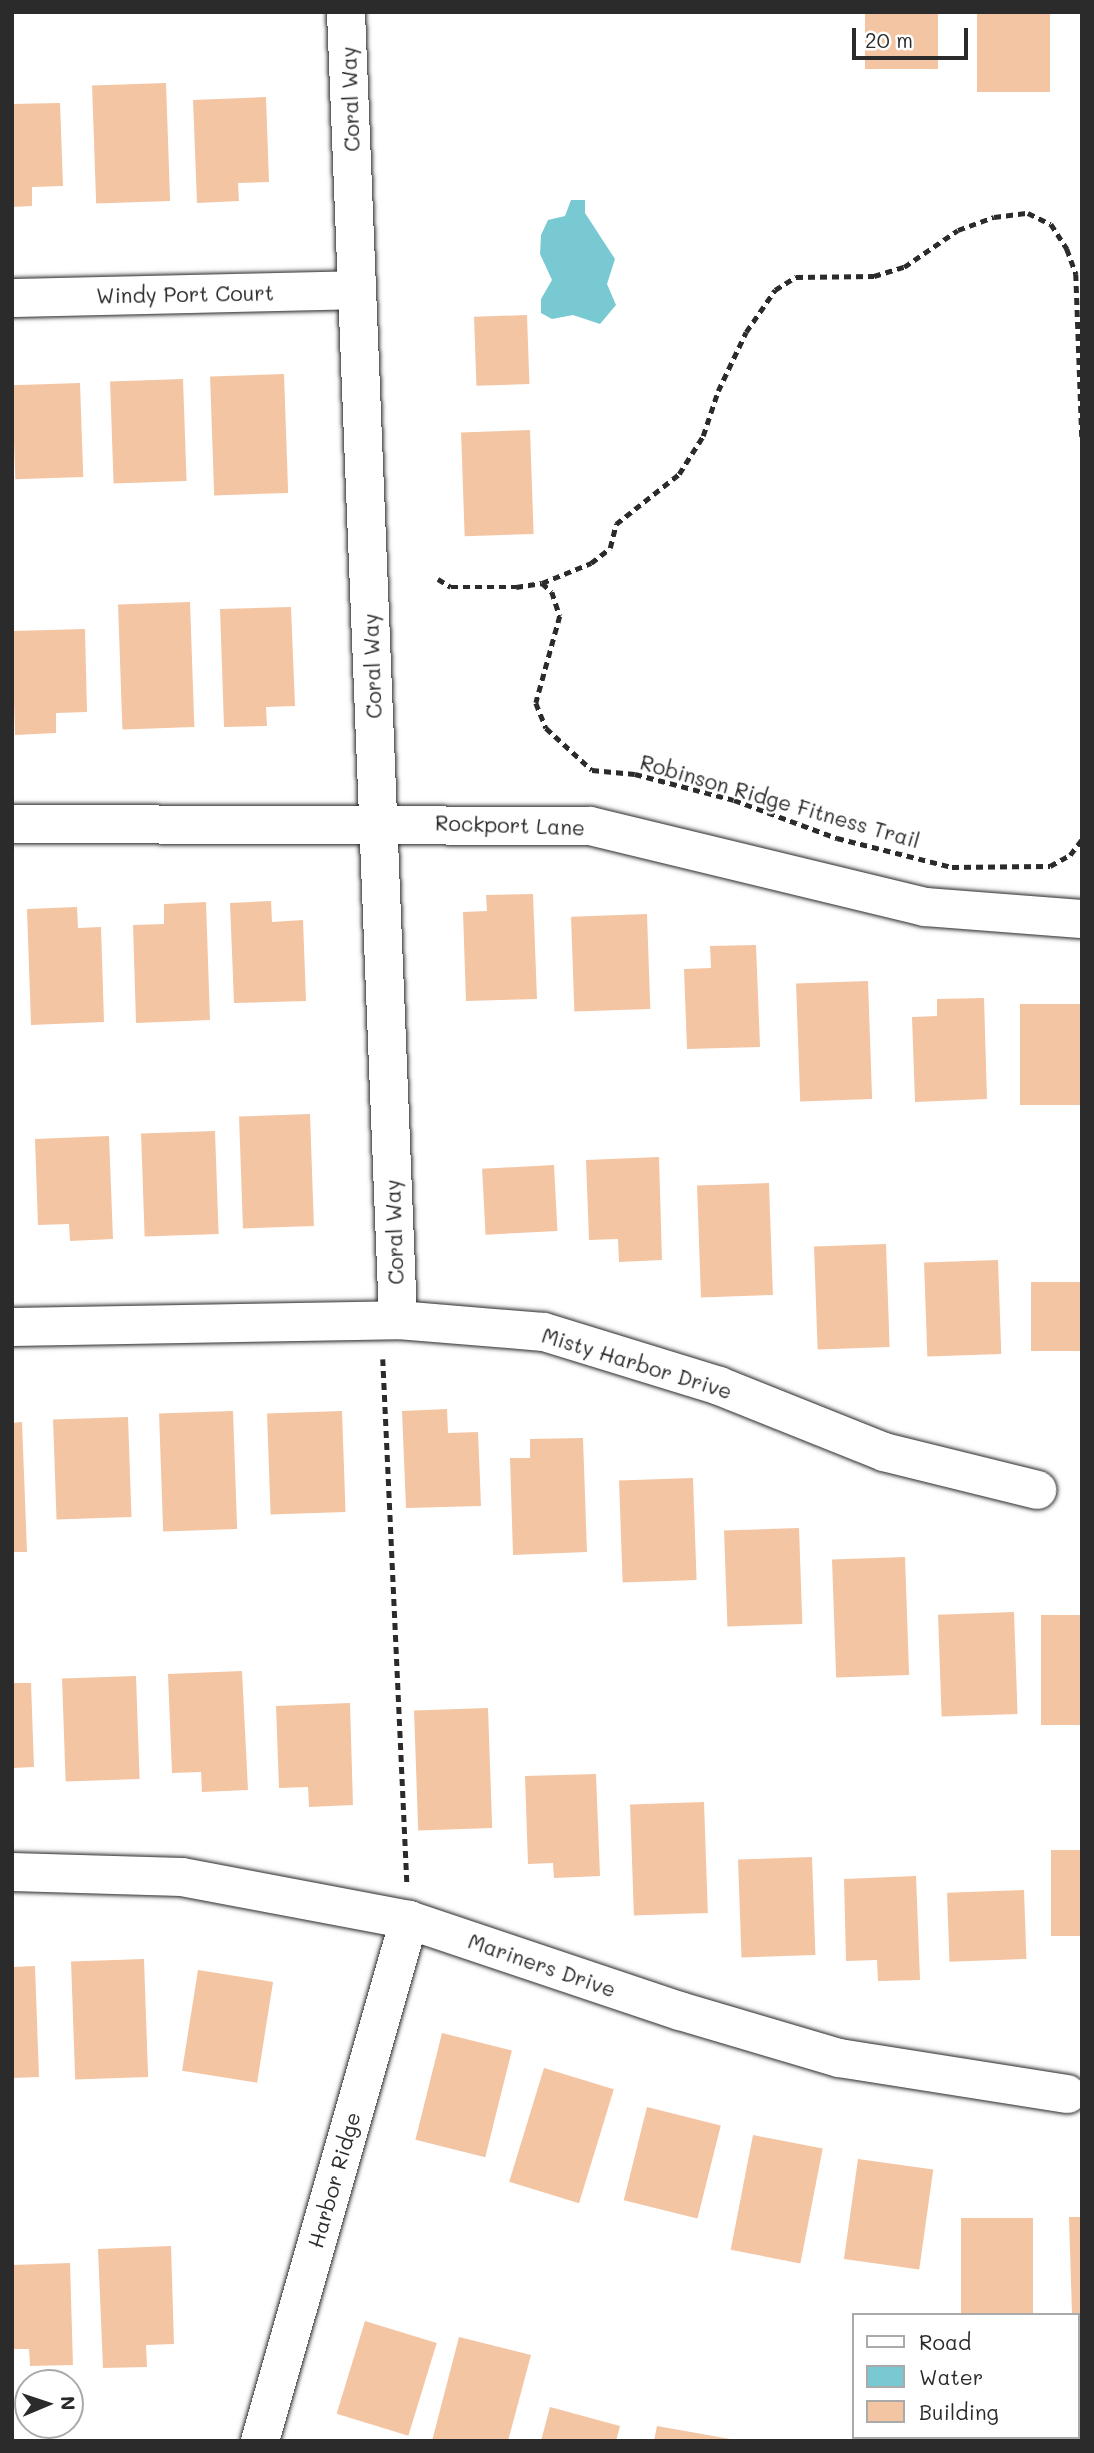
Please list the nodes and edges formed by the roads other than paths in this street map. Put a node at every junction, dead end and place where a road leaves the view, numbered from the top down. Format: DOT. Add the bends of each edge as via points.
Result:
graph roads {
  1 [pos="346,12"];
  2 [pos="357,290"];
  3 [pos="12,298"];
  4 [pos="378,822"];
  5 [pos="12,824"];
  6 [pos="1082,919"];
  7 [pos="389,1320"];
  8 [pos="12,1327"];
  9 [pos="1037,1490"];
  10 [pos="12,1871"];
  11 [pos="409,1920"];
  12 [pos="1067,2094"];
  13 [pos="260,2441"];
  1 -- 2 [label="street, Coral Way"];
  2 -- 3 [label="street, Windy Port Court"];
  2 -- 4 [label="street, Coral Way"];
  4 -- 5 [label="street, Rockport Lane"];
  4 -- 6 [label="street, Rockport Lane" via="590,826 925,907"];
  4 -- 7 [label="street, Coral Way"];
  7 -- 8 [label="street, Misty Harbor Drive"];
  7 -- 9 [label="street, Misty Harbor Drive" via="544,1332 719,1386 884,1452"];
  10 -- 11 [label="street, Mariners Drive" via="182,1877"];
  11 -- 12 [label="street, Mariners Drive" via="680,2011 839,2058"];
  11 -- 13 [label="street, Harbor Ridge"];
}
